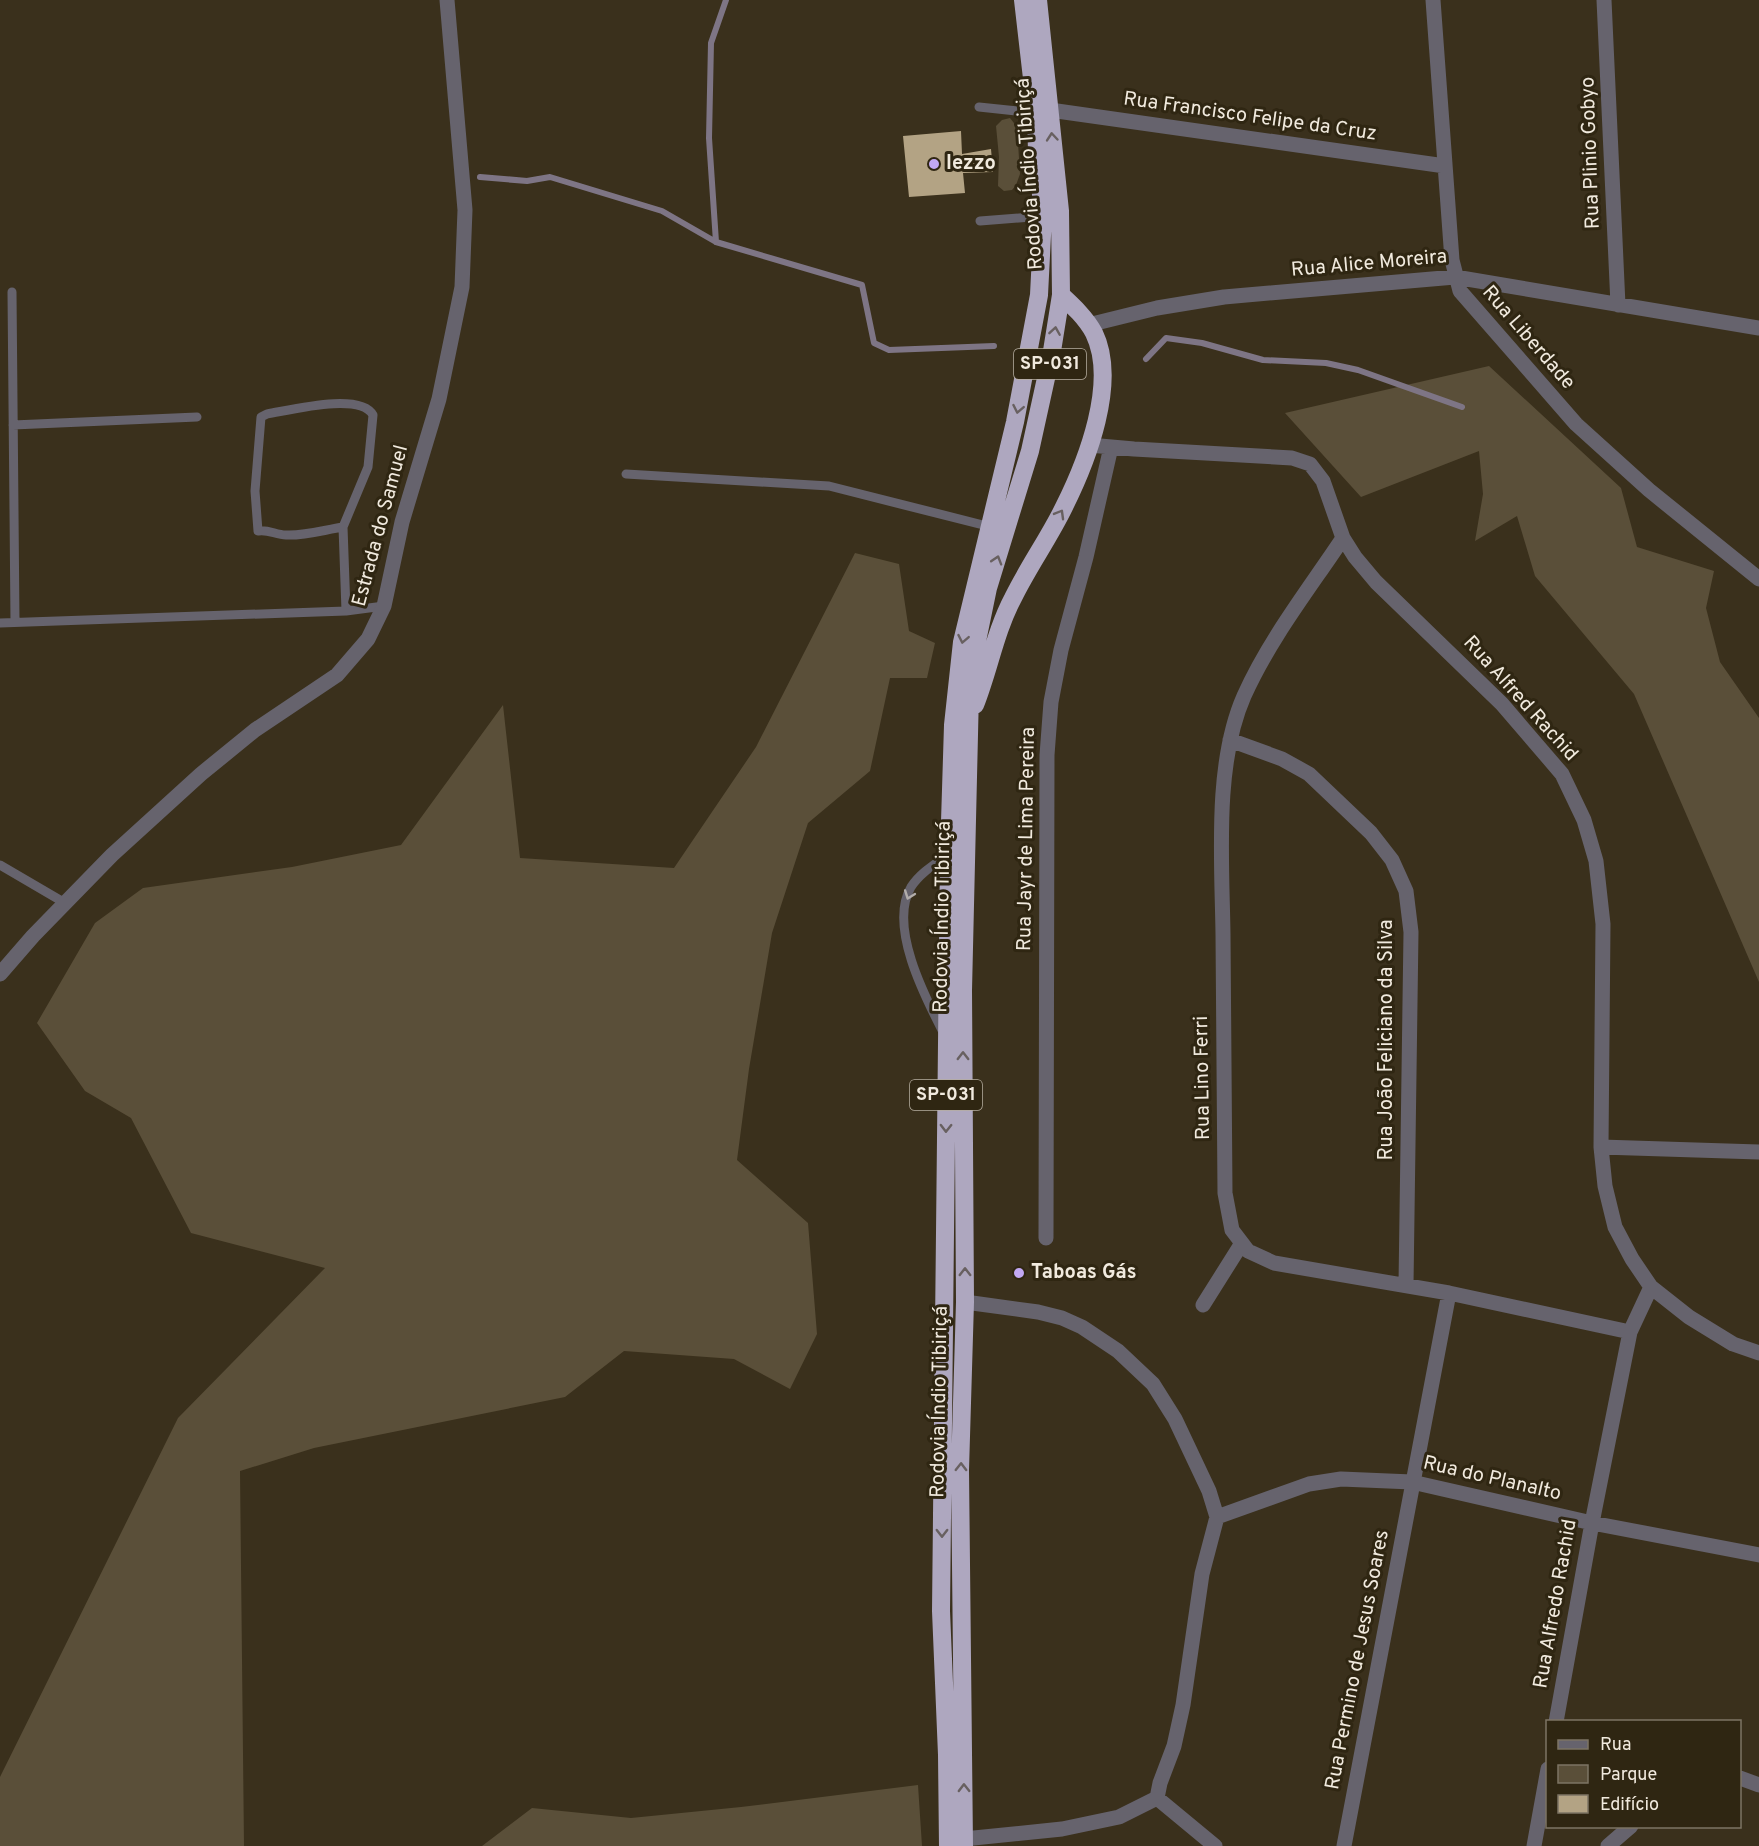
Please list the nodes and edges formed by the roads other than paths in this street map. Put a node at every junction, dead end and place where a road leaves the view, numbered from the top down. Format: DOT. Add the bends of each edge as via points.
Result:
graph roads {
  1 [pos="447,0"];
  2 [pos="1023,0"];
  3 [pos="1038,0"];
  4 [pos="1433,0"];
  5 [pos="1604,0"];
  6 [pos="979,107"];
  7 [pos="1043,112"];
  8 [pos="1445,166"];
  9 [pos="1043,216"];
  10 [pos="980,221"];
  11 [pos="1455,277"];
  12 [pos="12,292"];
  13 [pos="1061,295"];
  14 [pos="1618,305"];
  15 [pos="1088,325"];
  16 [pos="1759,328"];
  17 [pos="197,417"];
  18 [pos="14,425"];
  19 [pos="1089,445"];
  20 [pos="1111,447"];
  21 [pos="627,474"];
  22 [pos="343,527"];
  23 [pos="991,527"];
  24 [pos="1343,538"];
  25 [pos="1759,579"];
  26 [pos="384,606"];
  27 [pos="346,611"];
  28 [pos="15,622"];
  29 [pos="0,623"];
  30 [pos="969,721"];
  31 [pos="1230,740"];
  32 [pos="949,854"];
  33 [pos="0,865"];
  34 [pos="65,903"];
  35 [pos="0,974"];
  36 [pos="948,1042"];
  37 [pos="1601,1147"];
  38 [pos="1759,1152"];
  39 [pos="1046,1238"];
  40 [pos="1242,1243"];
  41 [pos="1406,1285"];
  42 [pos="1651,1287"];
  43 [pos="1449,1293"];
  44 [pos="965,1302"];
  45 [pos="1203,1305"];
  46 [pos="1630,1332"];
  47 [pos="1759,1353"];
  48 [pos="1412,1482"];
  49 [pos="1217,1516"];
  50 [pos="1592,1523"];
  51 [pos="1759,1555"];
  52 [pos="1556,1720"];
  53 [pos="1741,1778"];
  54 [pos="1546,1780"];
  55 [pos="1759,1785"];
  56 [pos="1157,1798"];
  57 [pos="1630,1828"];
  58 [pos="959,1844"];
  59 [pos="1215,1846"];
  60 [pos="1344,1846"];
  61 [pos="1534,1846"];
  62 [pos="1608,1846"];
  1 -- 26 [label="street, Estrada do Samuel" via="465,210 462,287 439,399 402,522"];
  2 -- 7 [label="highway, Rodovia Índio Tibiriçá / SP-031"];
  3 -- 7 [label="highway, Rodovia Índio Tibiriçá / SP-031"];
  4 -- 8 [label="street, Rua Liberdade"];
  5 -- 14 [label="street, Rua Plinio Gobyo"];
  6 -- 7 [label="lane"];
  7 -- 8 [label="street, Rua Francisco Felipe da Cruz"];
  7 -- 9 [label="highway, Rodovia Índio Tibiriçá / SP-031" via="1037,152"];
  13 -- 7 [label="highway, Rodovia Índio Tibiriçá / SP-031, one-way" via="1060,211"];
  8 -- 11 [label="street, Rua Liberdade"];
  9 -- 10 [label="lane"];
  9 -- 23 [label="highway, Rodovia Índio Tibiriçá / SP-031, one-way" via="1039,295"];
  11 -- 14 [label="street, Rua Alice Moreira"];
  11 -- 15 [label="street, Rua Alice Moreira" via="1224,297"];
  11 -- 25 [label="street, Rua Liberdade" via="1475,310 1576,424 1648,490"];
  12 -- 18 [label="lane"];
  13 -- 15 [label="highway"];
  30 -- 13 [label="highway, Rodovia Índio Tibiriçá / SP-031, one-way" via="976,646 986,599 1030,451 1053,351"];
  14 -- 16 [label="street, Rua Alice Moreira"];
  15 -- 19 [label="highway" via="1100,350 1104,373 1101,406"];
  17 -- 18 [label="lane"];
  18 -- 28 [label="lane"];
  19 -- 20 [label="street, Rua Alfred Rachid"];
  30 -- 19 [label="highway, one-way" via="1011,600 1064,506"];
  20 -- 24 [label="street, Rua Alfred Rachid" via="1292,458 1310,464 1323,481"];
  20 -- 39 [label="street, Rua Jayr de Lima Pereira" via="1051,702 1047,755"];
  21 -- 23 [label="lane" via="829,486"];
  22 -- 22 [label="lane" via="368,467 373,415 369,409 345,402 261,417 255,491 258,531 289,536"];
  22 -- 27 [label="lane"];
  23 -- 32 [label="highway, Rodovia Índio Tibiriçá / SP-031, one-way" via="962,642 953,725"];
  24 -- 31 [label="street, Rua Lino Ferri" via="1268,652 1243,697"];
  24 -- 37 [label="street, Rua Alfred Rachid" via="1376,582 1502,704 1562,774 1584,820 1596,861 1603,924"];
  26 -- 27 [label="lane"];
  26 -- 34 [label="street, Estrada do Samuel" via="368,639 337,675 255,730 201,774"];
  27 -- 28 [label="lane"];
  28 -- 29 [label="lane"];
  44 -- 30 [label="highway, Rodovia Índio Tibiriçá / SP-031, one-way" via="963,990"];
  31 -- 40 [label="street, Rua Lino Ferri" via="1222,808 1225,1193 1232,1230"];
  31 -- 41 [label="street, Rua João Feliciano da Silva" via="1282,759 1309,774 1371,833 1392,861 1406,891 1411,932"];
  32 -- 36 [label="highway, Rodovia Índio Tibiriçá / SP-031"];
  32 -- 36 [label="lane, one-way" via="921,874 910,889 904,912 916,974"];
  33 -- 34 [label="lane"];
  34 -- 35 [label="street, Estrada do Samuel"];
  36 -- 58 [label="highway, Rodovia Índio Tibiriçá / SP-031, one-way" via="941,1611 947,1755"];
  37 -- 38 [label="street"];
  37 -- 42 [label="street, Rua Alfred Rachid" via="1615,1227"];
  40 -- 41 [label="street" via="1248,1251 1274,1263"];
  40 -- 45 [label="street"];
  41 -- 43 [label="street"];
  42 -- 46 [label="street, Rua Alfredo Rachid"];
  42 -- 47 [label="street, Rua Alfred Rachid" via="1733,1344"];
  43 -- 46 [label="street"];
  43 -- 48 [label="street"];
  44 -- 49 [label="street" via="1062,1318 1118,1351 1153,1384 1175,1419"];
  58 -- 44 [label="highway, Rodovia Índio Tibiriçá / SP-031, one-way" via="960,1470"];
  46 -- 50 [label="street, Rua Alfredo Rachid"];
  48 -- 49 [label="street, Rua do Planalto" via="1341,1479 1309,1484"];
  48 -- 50 [label="street, Rua do Planalto"];
  48 -- 60 [label="street, Rua Permino de Jesus Soares"];
  49 -- 56 [label="street" via="1202,1574 1183,1705"];
  50 -- 51 [label="street, Rua do Planalto"];
  50 -- 52 [label="street, Rua Alfredo Rachid"];
  53 -- 55 [label="street"];
  54 -- 61 [label="street"];
  56 -- 58 [label="street" via="1119,1816 1085,1824"];
  56 -- 59 [label="street"];
  57 -- 62 [label="street"];
}
